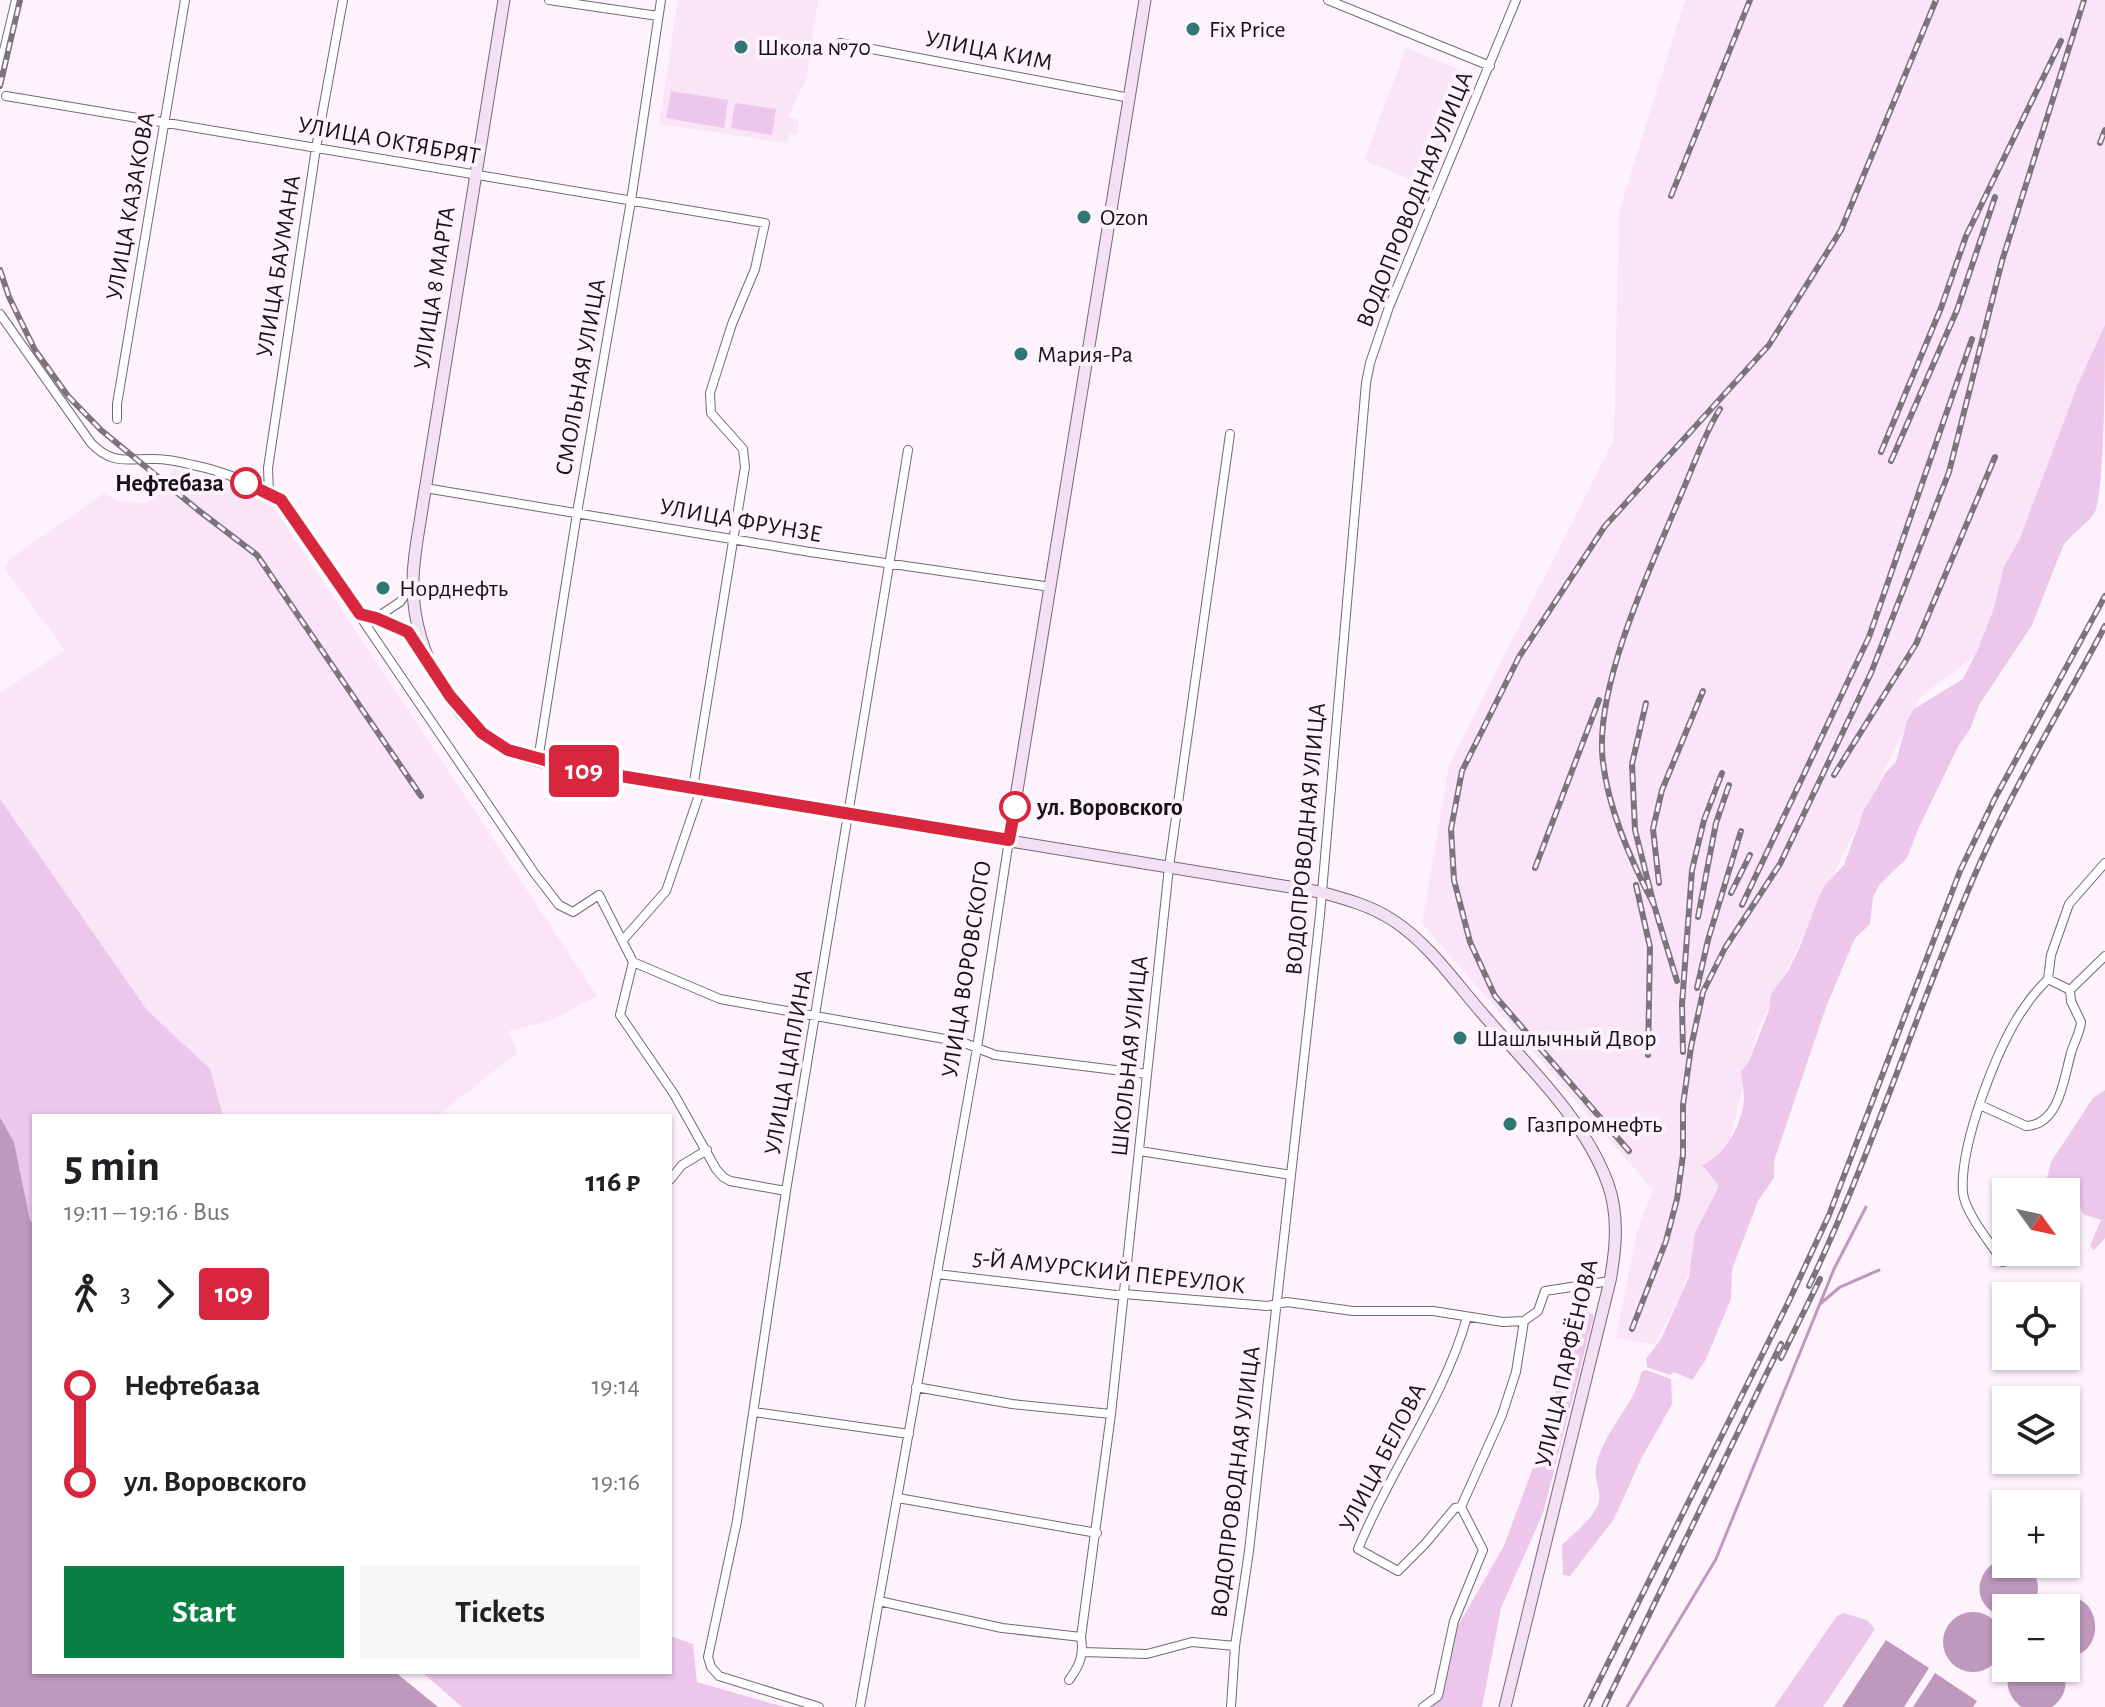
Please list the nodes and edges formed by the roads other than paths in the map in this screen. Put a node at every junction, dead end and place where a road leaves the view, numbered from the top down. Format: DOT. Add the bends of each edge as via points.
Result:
graph roads {
  1 [pos="16,0"];
  2 [pos="185,0"];
  3 [pos="343,0"];
  4 [pos="504,0"];
  5 [pos="549,0"];
  6 [pos="661,0"];
  7 [pos="1145,0"];
  8 [pos="1328,0"];
  9 [pos="1516,0"];
  10 [pos="658,16"];
  11 [pos="840,43"];
  12 [pos="1490,66"];
  13 [pos="0,67"];
  14 [pos="6,96"];
  15 [pos="1130,98"];
  16 [pos="164,122"];
  17 [pos="316,148"];
  18 [pos="474,175"];
  19 [pos="631,201"];
  20 [pos="0,314"];
  21 [pos="117,419"];
  22 [pos="1230,434"];
  23 [pos="908,450"];
  24 [pos="425,488"];
  25 [pos="269,492"];
  26 [pos="577,513"];
  27 [pos="732,538"];
  28 [pos="890,564"];
  29 [pos="413,584"];
  30 [pos="1051,587"];
  31 [pos="360,614"];
  32 [pos="376,618"];
  33 [pos="429,662"];
  34 [pos="538,760"];
  35 [pos="697,789"];
  36 [pos="850,813"];
  37 [pos="1009,840"];
  38 [pos="2105,863"];
  39 [pos="1169,867"];
  40 [pos="1320,892"];
  41 [pos="623,940"];
  42 [pos="2105,956"];
  43 [pos="633,962"];
  44 [pos="2048,979"];
  45 [pos="2070,990"];
  46 [pos="816,1017"];
  47 [pos="977,1048"];
  48 [pos="1147,1074"];
  49 [pos="1980,1105"];
  50 [pos="707,1150"];
  51 [pos="1140,1151"];
  52 [pos="1291,1175"];
  53 [pos="672,1178"];
  54 [pos="786,1191"];
  55 [pos="1992,1245"];
  56 [pos="937,1274"];
  57 [pos="1610,1281"];
  58 [pos="1124,1294"];
  59 [pos="1277,1305"];
  60 [pos="1467,1317"];
  61 [pos="1524,1321"];
  62 [pos="916,1387"];
  63 [pos="754,1412"];
  64 [pos="1111,1414"];
  65 [pos="909,1434"];
  66 [pos="898,1498"];
  67 [pos="1461,1507"];
  68 [pos="1097,1533"];
  69 [pos="879,1601"];
  70 [pos="1081,1637"];
  71 [pos="1235,1646"];
  72 [pos="1083,1652"];
  73 [pos="1069,1680"];
  74 [pos="819,1707"];
  75 [pos="860,1707"];
  76 [pos="1231,1707"];
  77 [pos="1423,1707"];
  78 [pos="1505,1707"];
  1 -- 13 [label="street"];
  2 -- 16 [label="street, УЛИЦА КАЗАКОВА"];
  3 -- 17 [label="street, УЛИЦА БАУМАНА"];
  4 -- 18 [label="main road, УЛИЦА 8 МАРТА"];
  5 -- 10 [label="street"];
  6 -- 10 [label="street, СМОЛЬНАЯ УЛИЦА"];
  7 -- 15 [label="main road, УЛИЦА ВОРОВСКОГО"];
  8 -- 12 [label="street"];
  9 -- 12 [label="street, ВОДОПРОВОДНАЯ УЛИЦА"];
  10 -- 19 [label="street, СМОЛЬНАЯ УЛИЦА"];
  11 -- 15 [label="street, УЛИЦА КИМ"];
  12 -- 40 [label="street, ВОДОПРОВОДНАЯ УЛИЦА" via="1370,363"];
  14 -- 16 [label="street, УЛИЦА ОКТЯБРЯТ"];
  15 -- 30 [label="main road, УЛИЦА ВОРОВСКОГО"];
  16 -- 17 [label="street, УЛИЦА ОКТЯБРЯТ"];
  16 -- 21 [label="street, УЛИЦА КАЗАКОВА"];
  17 -- 18 [label="street, УЛИЦА ОКТЯБРЯТ"];
  17 -- 25 [label="street, УЛИЦА БАУМАНА" via="268,468"];
  18 -- 19 [label="street, УЛИЦА ОКТЯБРЯТ"];
  18 -- 24 [label="main road, УЛИЦА 8 МАРТА"];
  19 -- 26 [label="street, СМОЛЬНАЯ УЛИЦА"];
  19 -- 27 [label="street, УЛИЦА ОКТЯБРЯТ" via="765,223 755,269 710,393 711,413 743,449 745,467"];
  20 -- 25 [label="street" via="105,456 194,465"];
  22 -- 39 [label="street, ШКОЛЬНАЯ УЛИЦА"];
  23 -- 28 [label="street, УЛИЦА ЦАПЛИНА"];
  24 -- 26 [label="street, УЛИЦА ФРУНЗЕ"];
  24 -- 29 [label="main road, УЛИЦА 8 МАРТА"];
  25 -- 31 [label="street" via="281,500"];
  26 -- 27 [label="street, УЛИЦА ФРУНЗЕ"];
  26 -- 34 [label="street, СМОЛЬНАЯ УЛИЦА"];
  27 -- 28 [label="street, УЛИЦА ФРУНЗЕ"];
  27 -- 35 [label="street"];
  28 -- 30 [label="street, УЛИЦА ФРУНЗЕ"];
  28 -- 36 [label="street, УЛИЦА ЦАПЛИНА"];
  29 -- 32 [label="street" via="400,602"];
  29 -- 33 [label="main road, УЛИЦА 8 МАРТА" via="415,614"];
  30 -- 37 [label="main road, УЛИЦА ВОРОВСКОГО"];
  31 -- 32 [label="street"];
  31 -- 41 [label="street" via="559,905 573,912 599,895"];
  32 -- 33 [label="street" via="408,632"];
  33 -- 34 [label="main road, УЛИЦА 8 МАРТА" via="482,733 508,750"];
  34 -- 35 [label="main road, УЛИЦА 8 МАРТА"];
  35 -- 36 [label="main road, УЛИЦА ПАРФЁНОВА"];
  35 -- 41 [label="street" via="666,891"];
  36 -- 37 [label="main road, УЛИЦА ПАРФЁНОВА"];
  36 -- 46 [label="street, УЛИЦА ЦАПЛИНА"];
  37 -- 39 [label="main road, УЛИЦА ПАРФЁНОВА"];
  37 -- 47 [label="street, УЛИЦА ВОРОВСКОГО"];
  38 -- 44 [label="street" via="2069,904"];
  39 -- 40 [label="main road, УЛИЦА ПАРФЁНОВА"];
  39 -- 48 [label="street, ШКОЛЬНАЯ УЛИЦА"];
  40 -- 52 [label="street, ВОДОПРОВОДНАЯ УЛИЦА"];
  40 -- 57 [label="main road, УЛИЦА ПАРФЁНОВА" via="1375,909 1412,935 1574,1123 1609,1188 1615,1234"];
  41 -- 43 [label="street"];
  42 -- 45 [label="street"];
  43 -- 46 [label="street" via="720,999"];
  43 -- 50 [label="street" via="620,1015"];
  44 -- 45 [label="street"];
  44 -- 49 [label="street" via="2022,1009"];
  45 -- 49 [label="street" via="2080,1028 2061,1093 2048,1114 2026,1126"];
  46 -- 47 [label="street"];
  46 -- 54 [label="street, УЛИЦА ЦАПЛИНА"];
  47 -- 48 [label="street" via="995,1055"];
  47 -- 56 [label="street, УЛИЦА ВОРОВСКОГО"];
  48 -- 51 [label="street, ШКОЛЬНАЯ УЛИЦА"];
  49 -- 55 [label="street" via="1967,1151 1963,1195"];
  50 -- 53 [label="street"];
  50 -- 54 [label="street" via="716,1169 730,1181"];
  51 -- 52 [label="street"];
  51 -- 58 [label="street, ШКОЛЬНАЯ УЛИЦА"];
  52 -- 59 [label="street, ВОДОПРОВОДНАЯ УЛИЦА"];
  54 -- 63 [label="street, УЛИЦА ЦАПЛИНА"];
  56 -- 58 [label="street, 5-Й АМУРСКИЙ ПЕРЕУЛОК"];
  56 -- 62 [label="street, УЛИЦА ВОРОВСКОГО"];
  57 -- 61 [label="street" via="1545,1291 1538,1311"];
  57 -- 78 [label="main road, УЛИЦА ПАРФЁНОВА"];
  58 -- 59 [label="street, 5-Й АМУРСКИЙ ПЕРЕУЛОК"];
  58 -- 64 [label="street, ШКОЛЬНАЯ УЛИЦА"];
  59 -- 60 [label="street, 5-Й АМУРСКИЙ ПЕРЕУЛОК"];
  59 -- 71 [label="street, ВОДОПРОВОДНАЯ УЛИЦА"];
  60 -- 61 [label="street, 5-Й АМУРСКИЙ ПЕРЕУЛОК"];
  60 -- 67 [label="street, УЛИЦА БЕЛОВА" via="1440,1385 1358,1549 1398,1571"];
  61 -- 67 [label="street" via="1502,1415"];
  62 -- 64 [label="street"];
  62 -- 65 [label="street, УЛИЦА ВОРОВСКОГО"];
  63 -- 65 [label="street"];
  63 -- 74 [label="street, УЛИЦА ЦАПЛИНА" via="708,1657 719,1676"];
  64 -- 68 [label="street, ШКОЛЬНАЯ УЛИЦА"];
  65 -- 66 [label="street, УЛИЦА ВОРОВСКОГО"];
  66 -- 68 [label="street"];
  66 -- 69 [label="street, УЛИЦА ВОРОВСКОГО"];
  67 -- 77 [label="street" via="1483,1550 1454,1621 1438,1696"];
  68 -- 70 [label="street, ШКОЛЬНАЯ УЛИЦА"];
  69 -- 70 [label="street" via="1002,1628"];
  69 -- 75 [label="street, УЛИЦА ВОРОВСКОГО"];
  70 -- 72 [label="street, ШКОЛЬНАЯ УЛИЦА"];
  71 -- 72 [label="street" via="1192,1642 1147,1654"];
  71 -- 76 [label="street, ВОДОПРОВОДНАЯ УЛИЦА"];
  72 -- 73 [label="street"];
}
